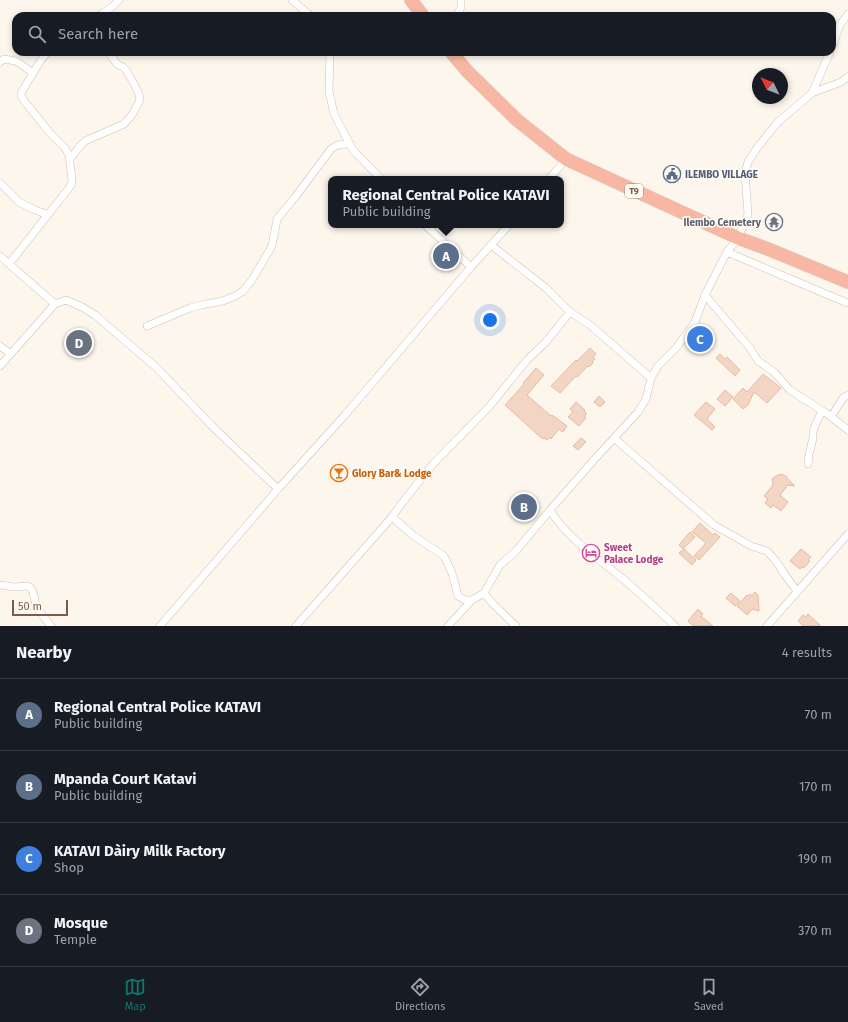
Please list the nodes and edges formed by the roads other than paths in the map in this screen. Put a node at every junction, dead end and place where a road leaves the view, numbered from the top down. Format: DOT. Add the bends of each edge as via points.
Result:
graph roads {
  1 [pos="119,0"];
  2 [pos="292,0"];
  3 [pos="411,0"];
  4 [pos="461,0"];
  5 [pos="104,12"];
  6 [pos="306,12"];
  7 [pos="420,12"];
  8 [pos="459,12"];
  9 [pos="848,14"];
  10 [pos="836,36"];
  11 [pos="44,56"];
  12 [pos="111,56"];
  13 [pos="330,56"];
  14 [pos="454,56"];
  15 [pos="828,56"];
  16 [pos="0,62"];
  17 [pos="33,73"];
  18 [pos="848,77"];
  19 [pos="812,93"];
  20 [pos="350,144"];
  21 [pos="70,159"];
  22 [pos="566,159"];
  23 [pos="378,176"];
  24 [pos="552,176"];
  25 [pos="0,183"];
  26 [pos="9,192"];
  27 [pos="0,194"];
  28 [pos="48,215"];
  29 [pos="428,228"];
  30 [pos="506,228"];
  31 [pos="738,238"];
  32 [pos="491,245"];
  33 [pos="727,252"];
  34 [pos="0,256"];
  35 [pos="9,264"];
  36 [pos="471,267"];
  37 [pos="848,282"];
  38 [pos="705,295"];
  39 [pos="848,303"];
  40 [pos="56,304"];
  41 [pos="570,312"];
  42 [pos="147,326"];
  43 [pos="0,346"];
  44 [pos="11,354"];
  45 [pos="0,366"];
  46 [pos="651,378"];
  47 [pos="848,395"];
  48 [pos="822,411"];
  49 [pos="831,417"];
  50 [pos="848,430"];
  51 [pos="614,438"];
  52 [pos="808,464"];
  53 [pos="278,489"];
  54 [pos="550,510"];
  55 [pos="392,517"];
  56 [pos="848,534"];
  57 [pos="0,585"];
  58 [pos="797,592"];
  59 [pos="484,593"];
  60 [pos="472,600"];
  61 [pos="51,626"];
  62 [pos="160,626"];
  63 [pos="296,626"];
  64 [pos="448,626"];
  65 [pos="516,626"];
  66 [pos="675,626"];
  67 [pos="767,626"];
  1 -- 5 [label="street"];
  2 -- 6 [label="street"];
  3 -- 7 [label="highway"];
  4 -- 8 [label="street"];
  9 -- 10 [label="street"];
  11 -- 17 [label="street"];
  12 -- 21 [label="street" via="133,82 140,98 139,102 124,124 85,141"];
  13 -- 20 [label="street" via="329,90 334,114"];
  14 -- 22 [label="highway, T9" via="517,120"];
  15 -- 19 [label="street"];
  16 -- 17 [label="street" via="4,59 16,61"];
  17 -- 21 [label="street" via="21,94 22,98 65,148"];
  18 -- 19 [label="street"];
  19 -- 31 [label="street" via="778,122 748,162 745,172 748,215"];
  20 -- 23 [label="street"];
  20 -- 42 [label="street" via="340,143 331,150 277,219 272,246 243,292 223,301 190,308"];
  21 -- 28 [label="street" via="71,185"];
  22 -- 24 [label="street"];
  22 -- 31 [label="highway, T9"];
  25 -- 26 [label="street"];
  26 -- 27 [label="street"];
  26 -- 28 [label="street" via="24,206"];
  28 -- 35 [label="street"];
  29 -- 36 [label="street"];
  30 -- 32 [label="street"];
  31 -- 33 [label="street"];
  31 -- 37 [label="highway, T9"];
  32 -- 36 [label="street"];
  32 -- 41 [label="street" via="546,288"];
  33 -- 38 [label="street"];
  33 -- 39 [label="street"];
  34 -- 35 [label="street"];
  35 -- 40 [label="street"];
  36 -- 53 [label="street" via="345,415"];
  38 -- 46 [label="street" via="695,322"];
  38 -- 48 [label="street" via="758,361 774,372 790,390"];
  40 -- 44 [label="street"];
  40 -- 53 [label="street" via="66,300 82,307 106,324 157,368 211,426"];
  41 -- 46 [label="street" via="590,325"];
  41 -- 55 [label="street" via="488,407 433,464"];
  43 -- 44 [label="street"];
  44 -- 45 [label="street"];
  46 -- 51 [label="street" via="646,399 638,412"];
  47 -- 49 [label="street" via="843,398"];
  48 -- 49 [label="street"];
  48 -- 52 [label="street" via="814,428"];
  49 -- 50 [label="street"];
  51 -- 54 [label="street"];
  51 -- 58 [label="street" via="714,525 751,546 767,551"];
  53 -- 62 [label="street"];
  54 -- 59 [label="street" via="516,551 500,565"];
  54 -- 66 [label="street" via="561,526"];
  55 -- 60 [label="street" via="444,556 458,596"];
  55 -- 63 [label="street"];
  56 -- 58 [label="street"];
  57 -- 61 [label="street" via="30,587 38,610"];
  58 -- 67 [label="street"];
  59 -- 60 [label="street"];
  59 -- 65 [label="street"];
  60 -- 64 [label="street"];
}
